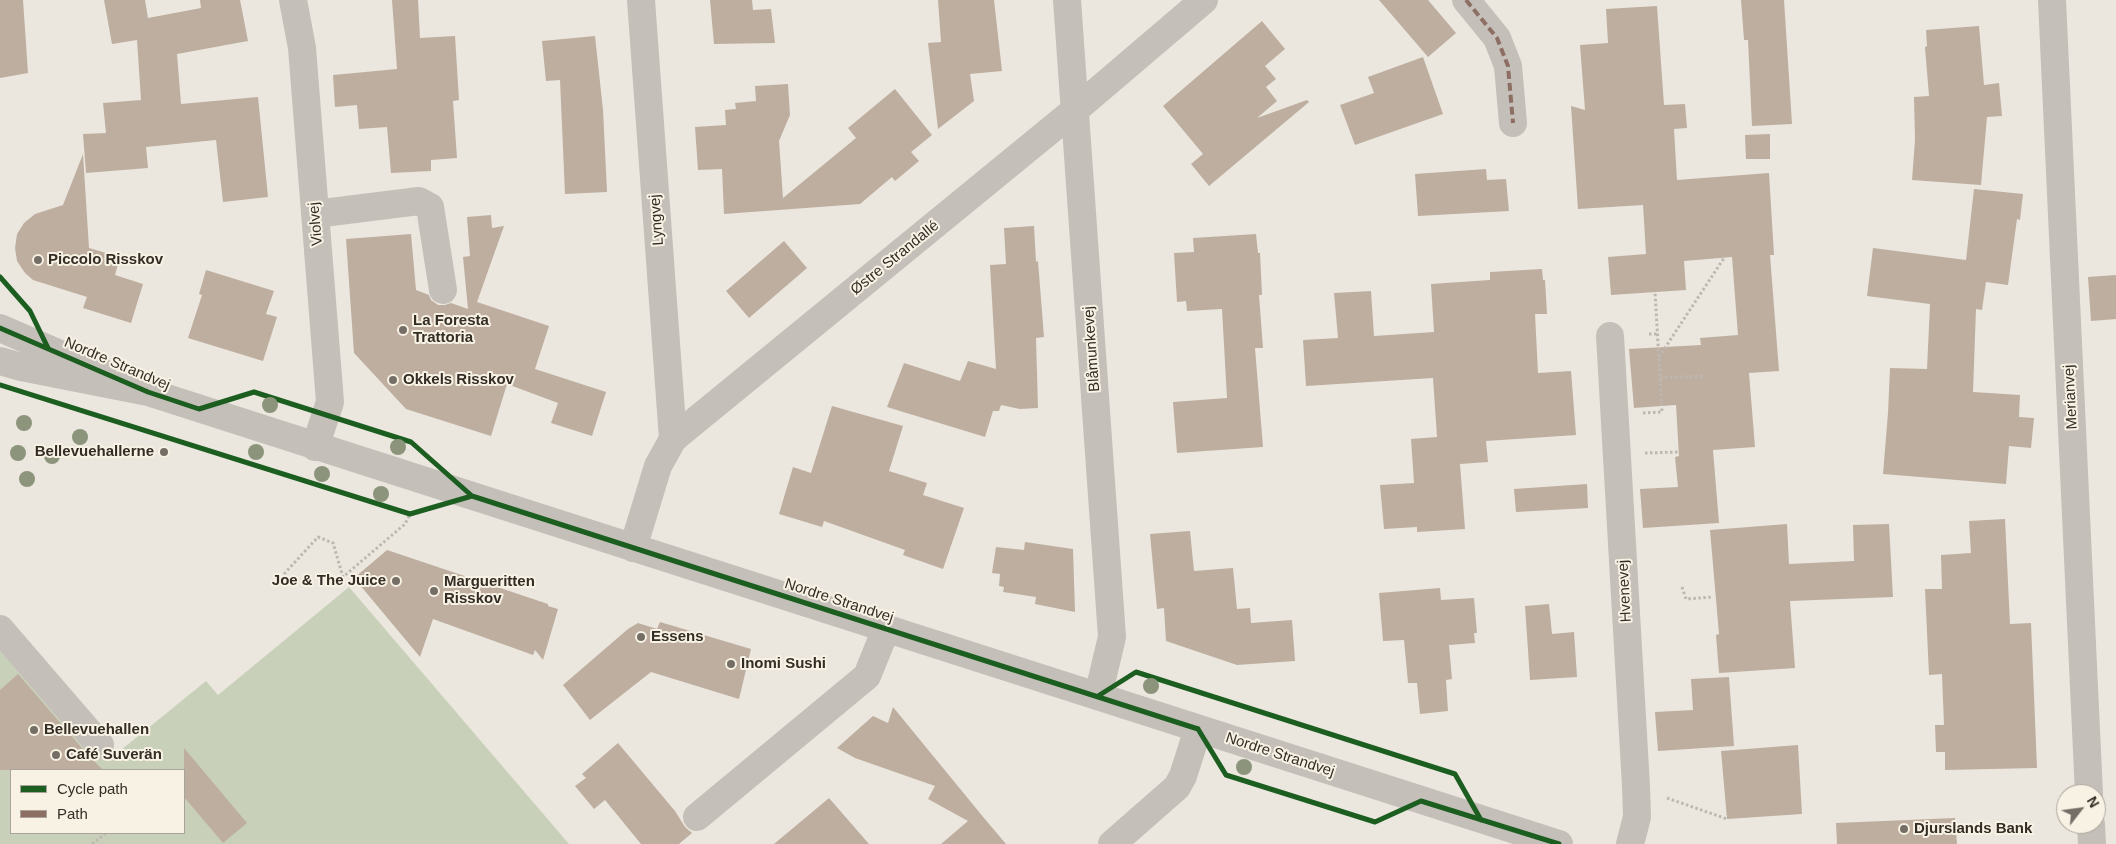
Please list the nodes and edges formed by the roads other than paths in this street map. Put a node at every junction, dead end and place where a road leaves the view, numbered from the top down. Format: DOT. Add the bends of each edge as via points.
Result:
graph roads {
  1 [pos="293,0"];
  2 [pos="641,0"];
  3 [pos="1067,0"];
  4 [pos="1204,0"];
  5 [pos="1466,0"];
  6 [pos="2052,0"];
  7 [pos="1075,110"];
  8 [pos="1513,123"];
  9 [pos="315,214"];
  10 [pos="443,290"];
  11 [pos="0,328"];
  12 [pos="1610,336"];
  13 [pos="0,361"];
  14 [pos="148,392"];
  15 [pos="673,439"];
  16 [pos="315,447"];
  17 [pos="633,548"];
  18 [pos="0,629"];
  19 [pos="886,629"];
  20 [pos="1098,696"];
  21 [pos="1198,729"];
  22 [pos="100,745"];
  23 [pos="2089,784"];
  24 [pos="697,817"];
  25 [pos="1112,844"];
  26 [pos="1559,844"];
  27 [pos="1630,844"];
  1 -- 9 [label="street, Violvej" via="302,48"];
  2 -- 15 [label="street, Lyngvej"];
  3 -- 7 [label="street, Blåmunkevej"];
  4 -- 7 [label="street, Østre Strandallé"];
  5 -- 8 [label="street" via="1496,38 1508,66"];
  6 -- 23 [label="street, Merianvej"];
  7 -- 15 [label="street, Østre Strandallé"];
  7 -- 20 [label="street, Blåmunkevej" via="1112,637"];
  9 -- 10 [label="street" via="419,200 430,207"];
  9 -- 16 [label="street, Violvej" via="330,402"];
  11 -- 14 [label="street, Nordre Strandvej"];
  12 -- 27 [label="street, Hvenevej" via="1636,786 1637,817"];
  13 -- 14 [label="street, Nordre Strandvej"];
  14 -- 16 [label="street, Nordre Strandvej"];
  15 -- 17 [label="street, Østre Strandallé" via="658,466"];
  16 -- 17 [label="street, Nordre Strandvej"];
  17 -- 19 [label="street, Nordre Strandvej"];
  18 -- 22 [label="street"];
  19 -- 20 [label="street, Nordre Strandvej"];
  19 -- 24 [label="street, Nordre Strandvej" via="867,676"];
  20 -- 21 [label="street, Nordre Strandvej"];
  21 -- 25 [label="street" via="1184,776 1177,786"];
  21 -- 26 [label="street, Nordre Strandvej"];
}
